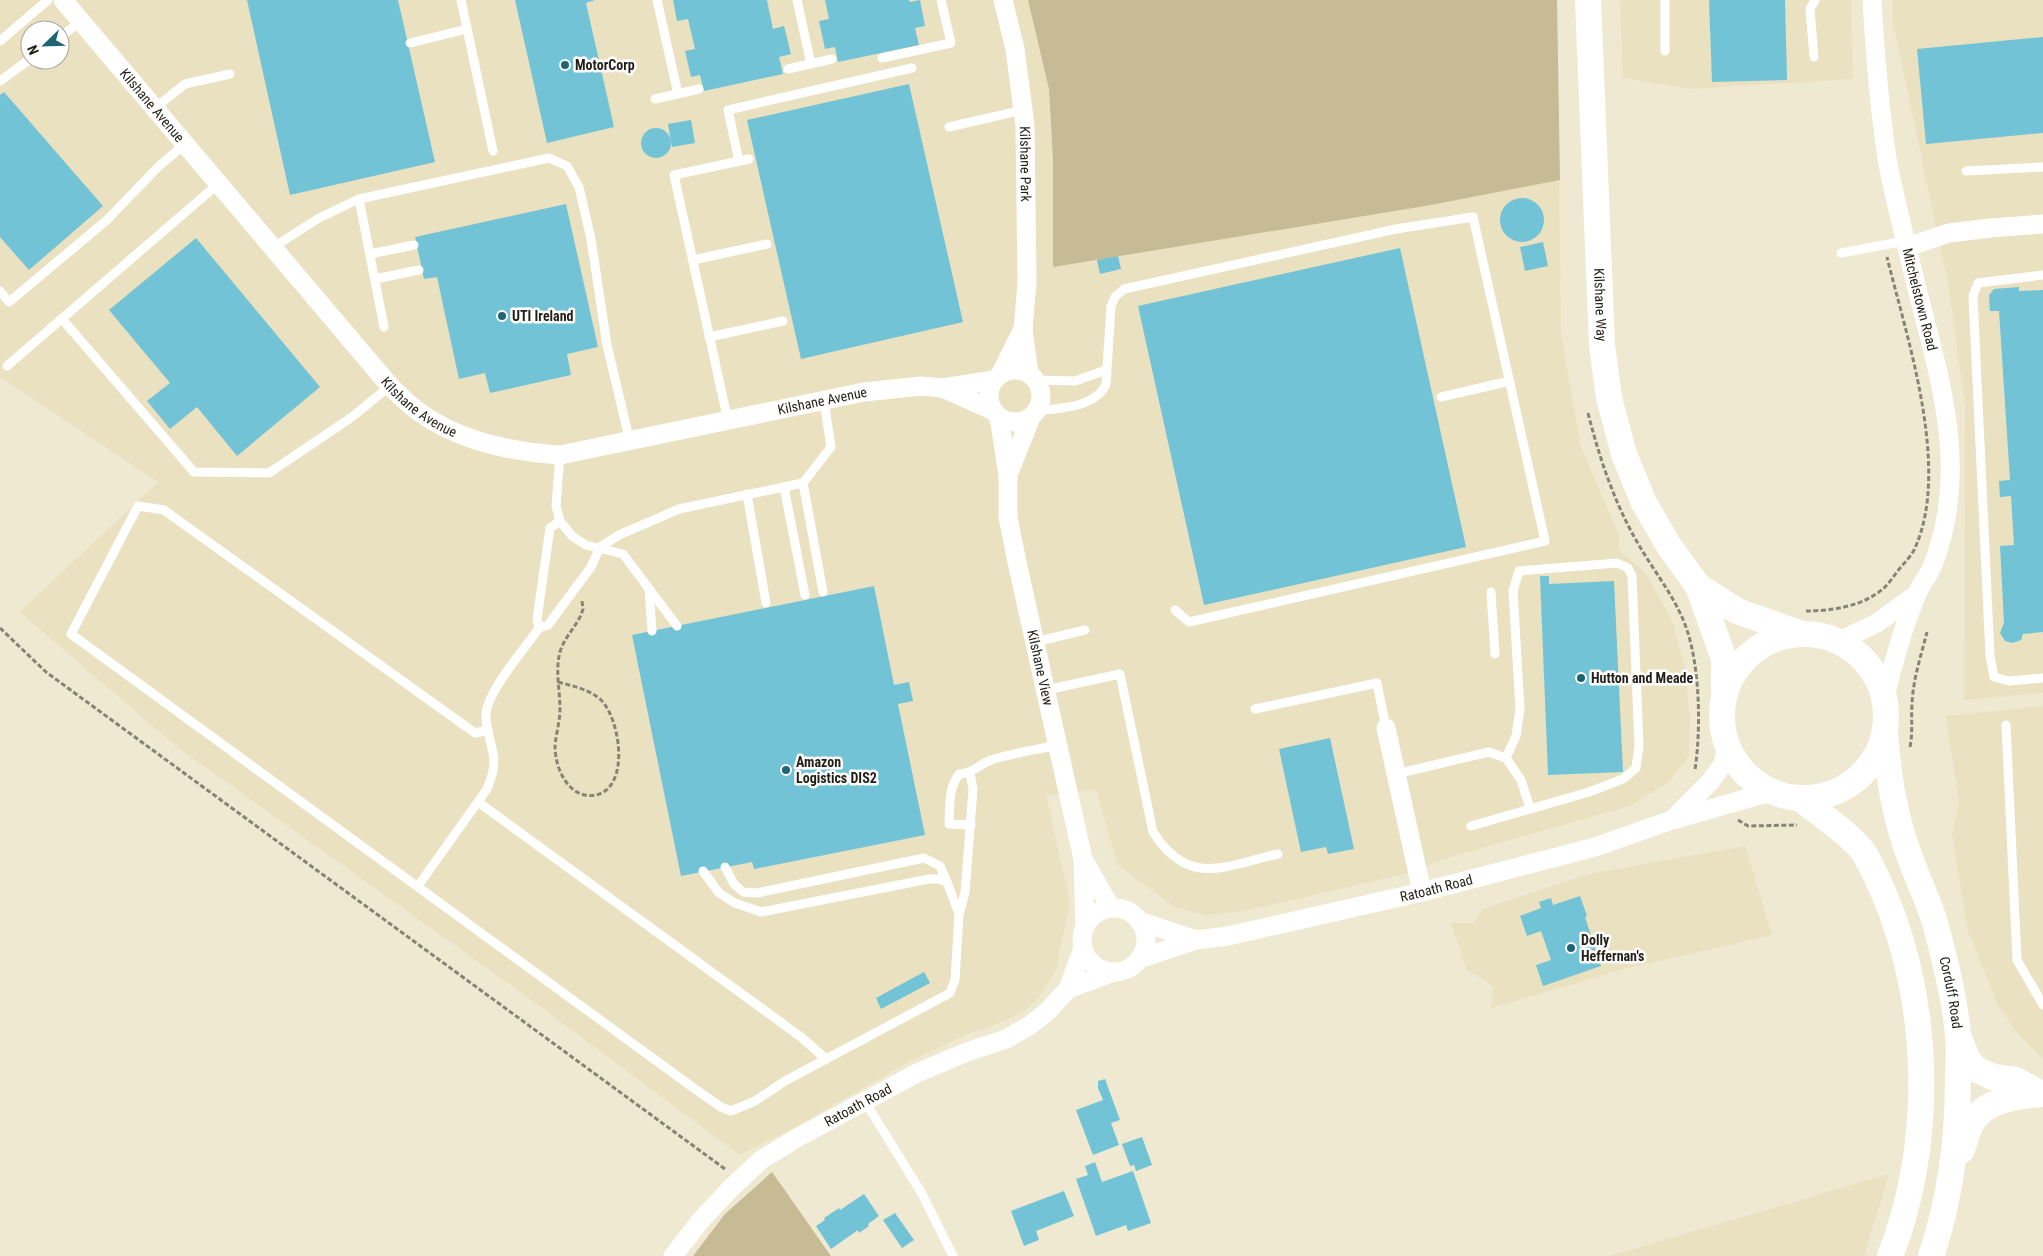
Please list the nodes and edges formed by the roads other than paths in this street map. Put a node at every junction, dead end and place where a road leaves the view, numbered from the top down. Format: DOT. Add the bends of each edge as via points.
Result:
graph roads {
  1 [pos="48,0"];
  2 [pos="63,0"];
  3 [pos="461,0"];
  4 [pos="658,0"];
  5 [pos="797,0"];
  6 [pos="941,0"];
  7 [pos="1004,0"];
  8 [pos="1588,0"];
  9 [pos="1665,0"];
  10 [pos="1815,0"];
  11 [pos="1872,0"];
  12 [pos="81,20"];
  13 [pos="70,29"];
  14 [pos="467,29"];
  15 [pos="0,41"];
  16 [pos="410,43"];
  17 [pos="1665,52"];
  18 [pos="1814,57"];
  19 [pos="882,58"];
  20 [pos="832,59"];
  21 [pos="811,64"];
  22 [pos="20,66"];
  23 [pos="912,68"];
  24 [pos="788,69"];
  25 [pos="230,74"];
  26 [pos="0,81"];
  27 [pos="699,89"];
  28 [pos="678,94"];
  29 [pos="655,99"];
  30 [pos="155,108"];
  31 [pos="1023,110"];
  32 [pos="949,126"];
  33 [pos="185,144"];
  34 [pos="493,150"];
  35 [pos="2043,167"];
  36 [pos="1966,171"];
  37 [pos="218,184"];
  38 [pos="359,199"];
  39 [pos="2043,224"];
  40 [pos="767,244"];
  41 [pos="1906,244"];
  42 [pos="414,245"];
  43 [pos="272,248"];
  44 [pos="1841,252"];
  45 [pos="370,254"];
  46 [pos="693,260"];
  47 [pos="419,270"];
  48 [pos="2043,276"];
  49 [pos="375,279"];
  50 [pos="0,290"];
  51 [pos="62,319"];
  52 [pos="783,321"];
  53 [pos="384,327"];
  54 [pos="1024,329"];
  55 [pos="709,337"];
  56 [pos="7,366"];
  57 [pos="1106,370"];
  58 [pos="1032,377"];
  59 [pos="997,378"];
  60 [pos="1510,381"];
  61 [pos="390,386"];
  62 [pos="943,388"];
  63 [pos="1441,397"];
  64 [pos="824,401"];
  65 [pos="996,414"];
  66 [pos="1034,414"];
  67 [pos="728,421"];
  68 [pos="630,442"];
  69 [pos="560,455"];
  70 [pos="1008,475"];
  71 [pos="803,483"];
  72 [pos="784,487"];
  73 [pos="747,494"];
  74 [pos="560,521"];
  75 [pos="600,547"];
  76 [pos="1698,586"];
  77 [pos="649,588"];
  78 [pos="823,592"];
  79 [pos="1491,592"];
  80 [pos="1917,594"];
  81 [pos="805,595"];
  82 [pos="766,603"];
  83 [pos="1175,610"];
  84 [pos="1799,622"];
  85 [pos="678,626"];
  86 [pos="539,628"];
  87 [pos="1085,630"];
  88 [pos="652,631"];
  89 [pos="1839,641"];
  90 [pos="1035,642"];
  91 [pos="1495,654"];
  92 [pos="2043,678"];
  93 [pos="1046,690"];
  94 [pos="1724,694"];
  95 [pos="1884,698"];
  96 [pos="1255,709"];
  97 [pos="2006,725"];
  98 [pos="1386,728"];
  99 [pos="488,730"];
  100 [pos="1885,734"];
  101 [pos="1058,745"];
  102 [pos="1727,746"];
  103 [pos="1506,758"];
  104 [pos="970,773"];
  105 [pos="1396,774"];
  106 [pos="1770,792"];
  107 [pos="1801,799"];
  108 [pos="478,802"];
  109 [pos="1530,808"];
  110 [pos="1672,820"];
  111 [pos="970,825"];
  112 [pos="1471,826"];
  113 [pos="1278,854"];
  114 [pos="1084,859"];
  115 [pos="725,867"];
  116 [pos="703,872"];
  117 [pos="947,882"];
  118 [pos="418,886"];
  119 [pos="743,892"];
  120 [pos="1422,892"];
  121 [pos="735,902"];
  122 [pos="1110,908"];
  123 [pos="959,914"];
  124 [pos="1139,921"];
  125 [pos="1085,926"];
  126 [pos="1196,940"];
  127 [pos="1083,948"];
  128 [pos="1139,960"];
  129 [pos="1113,972"];
  130 [pos="1068,989"];
  131 [pos="2043,1005"];
  132 [pos="1958,1035"];
  133 [pos="826,1059"];
  134 [pos="2042,1095"];
  135 [pos="864,1100"];
  136 [pos="1949,1189"];
  137 [pos="674,1256"];
  138 [pos="953,1256"];
  139 [pos="1890,1256"];
  140 [pos="1932,1256"];
  1 -- 15 [label="lane"];
  2 -- 12 [label="street, Kilshane Avenue"];
  3 -- 14 [label="lane"];
  4 -- 28 [label="lane"];
  5 -- 21 [label="lane"];
  6 -- 19 [label="lane" via="950,43"];
  7 -- 31 [label="street, Kilshane Park"];
  8 -- 76 [label="street, Kilshane Way" via="1602,345 1609,398 1624,454 1644,504"];
  9 -- 17 [label="lane"];
  10 -- 18 [label="lane" via="1810,9"];
  11 -- 41 [label="street, Mitchelstown Road" via="1875,61 1887,158"];
  12 -- 13 [label="lane"];
  12 -- 30 [label="street, Kilshane Avenue"];
  14 -- 16 [label="lane"];
  14 -- 34 [label="lane"];
  20 -- 21 [label="lane"];
  21 -- 24 [label="lane"];
  22 -- 26 [label="lane"];
  23 -- 46 [label="lane" via="728,110 744,160 674,175"];
  25 -- 30 [label="lane" via="185,84"];
  27 -- 28 [label="lane"];
  28 -- 29 [label="lane"];
  30 -- 33 [label="street, Kilshane Avenue"];
  31 -- 32 [label="lane"];
  31 -- 54 [label="street, Kilshane Park" via="1027,283"];
  33 -- 37 [label="street, Kilshane Avenue"];
  33 -- 50 [label="lane" via="106,220 9,302"];
  35 -- 36 [label="lane"];
  37 -- 43 [label="street, Kilshane Avenue"];
  37 -- 51 [label="lane"];
  38 -- 43 [label="lane" via="319,218"];
  38 -- 45 [label="lane"];
  38 -- 68 [label="lane" via="549,158 567,166 579,187 591,239 607,345"];
  39 -- 41 [label="street" via="1949,233"];
  40 -- 46 [label="lane"];
  41 -- 44 [label="lane"];
  41 -- 80 [label="street, Mitchelstown Road" via="1940,383 1950,457 1946,520 1931,569"];
  42 -- 45 [label="lane"];
  43 -- 61 [label="street, Kilshane Avenue"];
  45 -- 49 [label="lane"];
  46 -- 55 [label="lane"];
  47 -- 49 [label="lane"];
  48 -- 92 [label="lane" via="1978,283 1973,296 1990,656 1994,677 2009,681"];
  49 -- 53 [label="lane"];
  51 -- 56 [label="lane"];
  51 -- 61 [label="lane" via="194,472 269,473 352,417"];
  52 -- 55 [label="lane"];
  54 -- 58 [label="street, Kilshane Park"];
  54 -- 59 [label="street, Kilshane Park"];
  55 -- 67 [label="lane"];
  57 -- 58 [label="lane" via="1075,381"];
  57 -- 60 [label="lane" via="1111,306 1124,289 1396,229 1473,217"];
  57 -- 66 [label="lane" via="1104,391 1094,398"];
  58 -- 59 [label="street" via="1013,370"];
  58 -- 66 [label="street" via="1042,395"];
  59 -- 62 [label="street, Kilshane Avenue"];
  59 -- 65 [label="street" via="989,395"];
  60 -- 63 [label="lane"];
  60 -- 83 [label="lane" via="1545,541 1189,622"];
  61 -- 69 [label="street, Kilshane Avenue" via="422,414 469,438 520,451"];
  62 -- 64 [label="street, Kilshane Avenue" via="891,388"];
  62 -- 65 [label="street, Kilshane Avenue"];
  64 -- 67 [label="street, Kilshane Avenue"];
  64 -- 71 [label="lane" via="832,447"];
  65 -- 66 [label="street" via="1015,422"];
  65 -- 70 [label="street, Kilshane View"];
  66 -- 70 [label="street, Kilshane View"];
  67 -- 68 [label="street, Kilshane Avenue"];
  68 -- 69 [label="street, Kilshane Avenue"];
  69 -- 74 [label="lane" via="556,506"];
  70 -- 90 [label="street, Kilshane View" via="1008,517"];
  71 -- 72 [label="lane"];
  71 -- 78 [label="lane"];
  72 -- 73 [label="lane"];
  72 -- 81 [label="lane"];
  73 -- 75 [label="lane" via="679,510 619,534"];
  73 -- 82 [label="lane"];
  74 -- 75 [label="lane" via="572,536 586,545"];
  74 -- 86 [label="lane" via="550,528 537,619"];
  75 -- 77 [label="lane" via="623,554"];
  75 -- 86 [label="lane" via="591,567 548,625"];
  76 -- 84 [label="street, Kilshane Way" via="1737,611"];
  76 -- 94 [label="street, Kilshane Way" via="1724,659"];
  77 -- 85 [label="lane"];
  77 -- 88 [label="lane"];
  79 -- 91 [label="lane"];
  80 -- 89 [label="street, Mitchelstown Road" via="1877,623"];
  80 -- 95 [label="street, Mitchelstown Road"];
  84 -- 89 [label="street"];
  84 -- 94 [label="street" via="1750,654 1730,678"];
  86 -- 99 [label="lane" via="487,705"];
  87 -- 90 [label="lane"];
  89 -- 95 [label="street" via="1861,656 1876,675"];
  90 -- 93 [label="street, Kilshane View"];
  93 -- 101 [label="street, Kilshane View"];
  93 -- 113 [label="lane" via="1120,674 1154,832 1164,848 1176,858 1191,867 1208,870"];
  94 -- 102 [label="street" via="1721,719"];
  95 -- 100 [label="street"];
  96 -- 98 [label="lane" via="1376,683"];
  97 -- 131 [label="lane" via="2017,960"];
  98 -- 105 [label="street"];
  99 -- 108 [label="lane" via="495,766 487,789"];
  99 -- 118 [label="lane" via="475,732 164,510 138,506 72,634"];
  100 -- 107 [label="street" via="1877,755 1860,777 1823,797"];
  100 -- 132 [label="street, Corduff Road" via="1888,775 1895,808 1907,851 1935,921"];
  101 -- 104 [label="lane" via="991,760"];
  101 -- 114 [label="street, Kilshane View"];
  102 -- 106 [label="street" via="1743,772"];
  102 -- 110 [label="street, Ratoath Road" via="1722,764 1710,782"];
  103 -- 105 [label="lane" via="1489,752"];
  103 -- 109 [label="lane" via="1521,780"];
  103 -- 109 [label="lane" via="1516,736 1520,709 1513,591 1519,571 1617,563 1628,568 1632,576 1638,737 1636,768 1623,779"];
  104 -- 111 [label="lane" via="973,789"];
  104 -- 111 [label="lane" via="959,774 953,782 949,824"];
  105 -- 120 [label="street"];
  106 -- 107 [label="street"];
  106 -- 110 [label="street, Ratoath Road"];
  107 -- 139 [label="street" via="1863,851 1899,934 1913,986 1922,1095 1907,1200"];
  108 -- 118 [label="lane"];
  108 -- 133 [label="lane" via="801,1037"];
  109 -- 112 [label="lane"];
  110 -- 120 [label="street, Ratoath Road" via="1595,847"];
  111 -- 123 [label="lane" via="965,893"];
  114 -- 122 [label="street, Kilshane View"];
  114 -- 125 [label="street, Kilshane View"];
  115 -- 119 [label="lane" via="734,884"];
  116 -- 121 [label="lane" via="719,892"];
  117 -- 119 [label="lane" via="940,866 924,858 757,892"];
  117 -- 121 [label="lane" via="929,879 761,912"];
  117 -- 123 [label="lane"];
  118 -- 133 [label="lane" via="721,1107 731,1111 741,1108"];
  119 -- 121 [label="lane"];
  120 -- 126 [label="street, Ratoath Road" via="1228,936"];
  122 -- 124 [label="street" via="1131,913"];
  122 -- 125 [label="street" via="1091,917"];
  123 -- 133 [label="lane" via="955,980 950,993"];
  124 -- 126 [label="street, Ratoath Road"];
  124 -- 128 [label="street" via="1145,941"];
  125 -- 127 [label="street"];
  126 -- 128 [label="street, Ratoath Road"];
  127 -- 129 [label="street" via="1092,963"];
  127 -- 130 [label="street, Ratoath Road"];
  128 -- 129 [label="street" via="1132,966"];
  129 -- 130 [label="street, Ratoath Road"];
  130 -- 135 [label="street, Ratoath Road" via="1029,1026 1006,1039 918,1073"];
  132 -- 134 [label="street" via="1966,1058 1975,1069 1992,1077 2016,1080"];
  132 -- 136 [label="street, Corduff Road" via="1958,1121"];
  134 -- 136 [label="street" via="1990,1105 1972,1122"];
  135 -- 137 [label="street, Ratoath Road" via="761,1160 701,1220"];
  135 -- 138 [label="lane" via="922,1192"];
  136 -- 140 [label="street, Corduff Road"];
}
